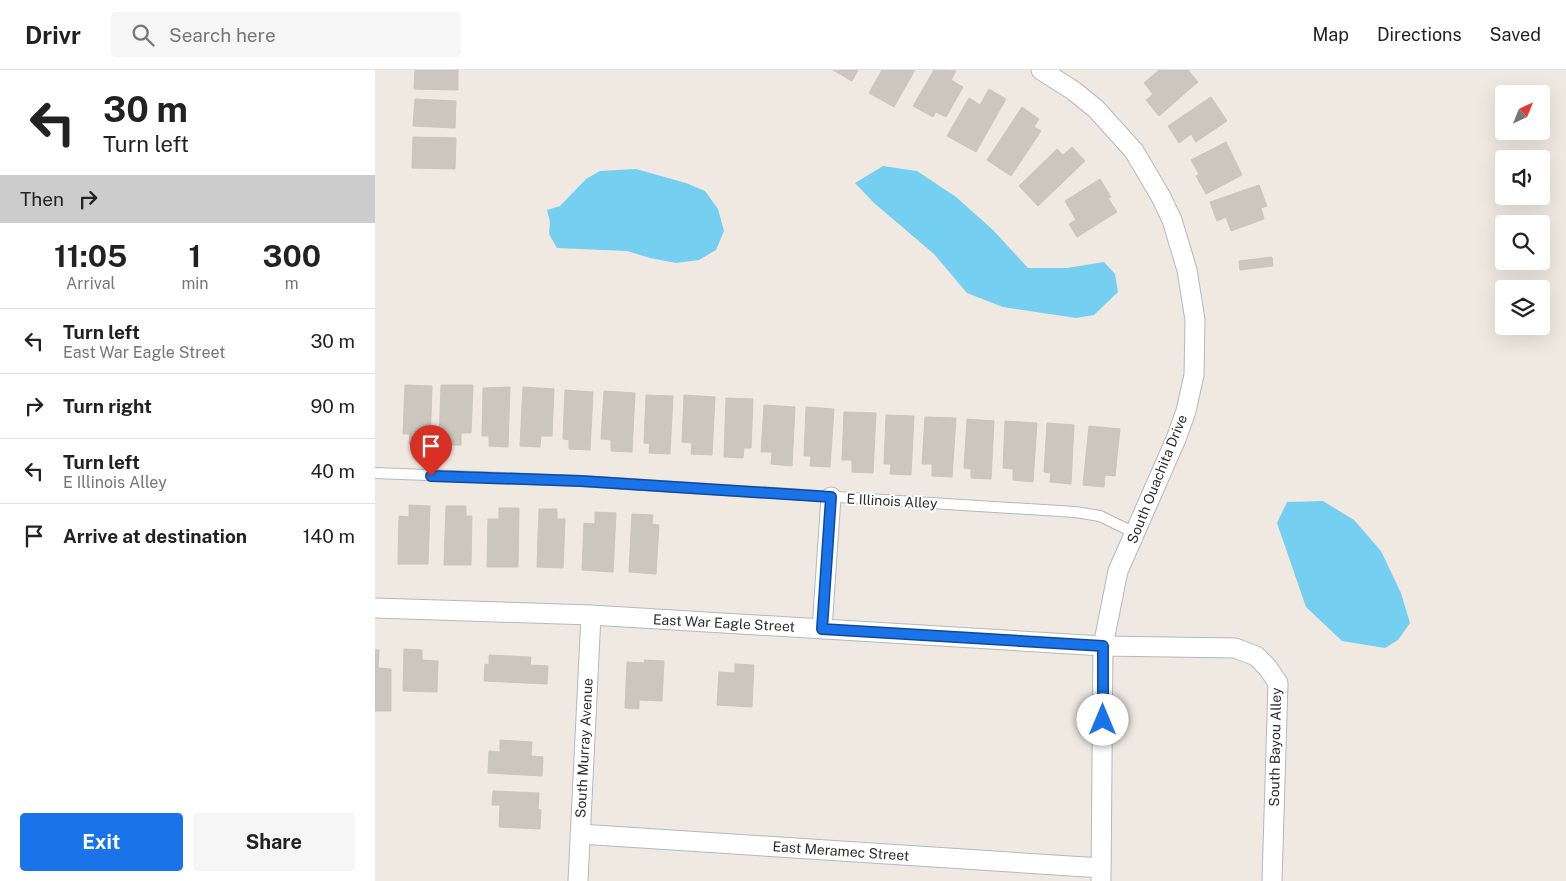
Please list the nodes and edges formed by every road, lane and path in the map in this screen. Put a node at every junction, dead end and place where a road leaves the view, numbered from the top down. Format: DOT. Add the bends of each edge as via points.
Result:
graph roads {
  1 [pos="1041,70"];
  2 [pos="375,473"];
  3 [pos="831,497"];
  4 [pos="1135,533"];
  5 [pos="375,608"];
  6 [pos="591,615"];
  7 [pos="822,629"];
  8 [pos="1103,646"];
  9 [pos="580,834"];
  10 [pos="1101,875"];
  11 [pos="578,881"];
  12 [pos="1272,881"];
  1 -- 4 [label="street, South Ouachita Drive" via="1095,109 1134,152 1172,220 1187,270 1195,320 1194,375 1176,439"];
  2 -- 3 [label="lane, E Illinois Alley" via="581,481"];
  3 -- 4 [label="lane, E Illinois Alley" via="1075,512 1100,516"];
  3 -- 7 [label="street"];
  4 -- 8 [label="street, South Ouachita Drive" via="1118,571"];
  5 -- 6 [label="street, East War Eagle Street"];
  6 -- 7 [label="street, East War Eagle Street"];
  6 -- 9 [label="street, South Murray Avenue"];
  7 -- 8 [label="street, East War Eagle Street"];
  8 -- 10 [label="street, South Ouachita Drive"];
  8 -- 12 [label="street, South Bayou Alley" via="1235,648 1256,656 1268,668 1278,683"];
  9 -- 10 [label="street, East Meramec Street"];
  9 -- 11 [label="street, South Murray Avenue"];
}
